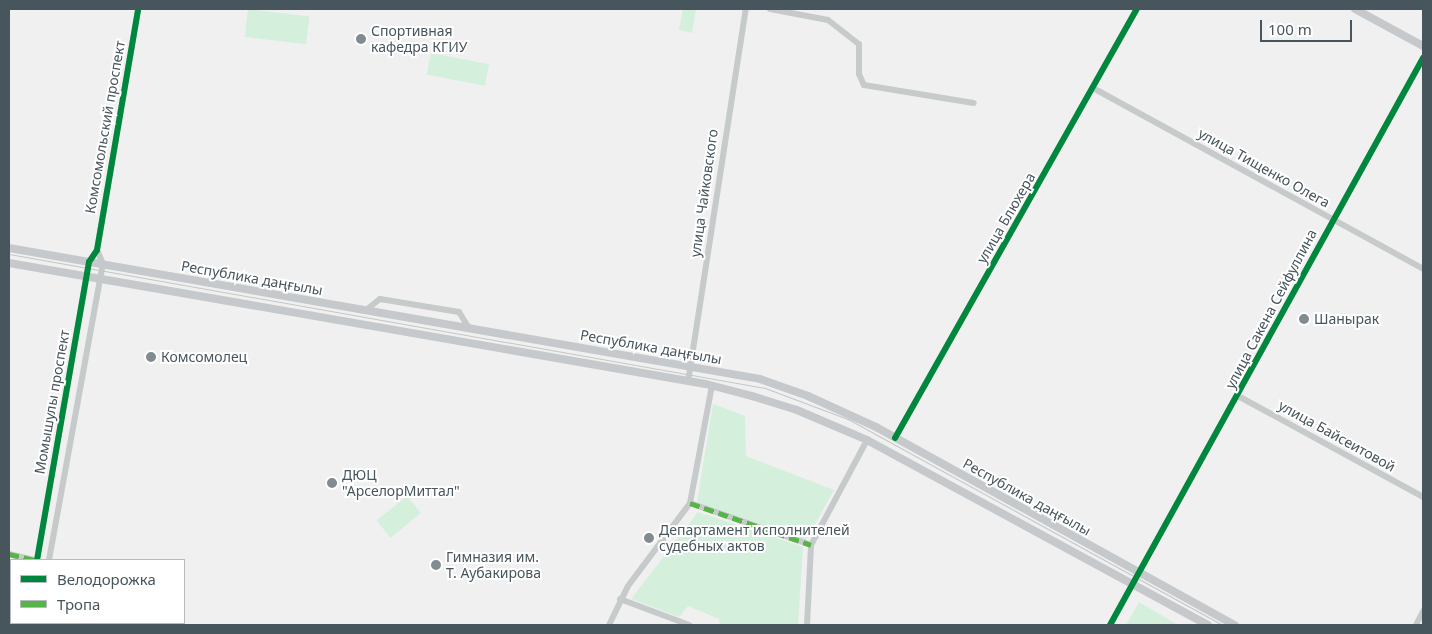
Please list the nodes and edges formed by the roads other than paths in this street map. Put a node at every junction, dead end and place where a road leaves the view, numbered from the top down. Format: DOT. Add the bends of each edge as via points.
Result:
graph roads {
  1 [pos="138,9"];
  2 [pos="746,9"];
  3 [pos="770,9"];
  4 [pos="1137,9"];
  5 [pos="1355,9"];
  6 [pos="1423,46"];
  7 [pos="1423,58"];
  8 [pos="1093,88"];
  9 [pos="974,103"];
  10 [pos="1332,221"];
  11 [pos="9,248"];
  12 [pos="98,250"];
  13 [pos="89,262"];
  14 [pos="9,263"];
  15 [pos="103,264"];
  16 [pos="1423,269"];
  17 [pos="86,277"];
  18 [pos="100,279"];
  19 [pos="365,311"];
  20 [pos="469,328"];
  21 [pos="691,366"];
  22 [pos="688,382"];
  23 [pos="712,386"];
  24 [pos="1238,396"];
  25 [pos="895,438"];
  26 [pos="867,440"];
  27 [pos="1423,498"];
  28 [pos="690,503"];
  29 [pos="811,545"];
  30 [pos="9,554"];
  31 [pos="32,559"];
  32 [pos="36,559"];
  33 [pos="49,559"];
  34 [pos="1141,573"];
  35 [pos="1134,584"];
  36 [pos="620,599"];
  37 [pos="1423,611"];
  38 [pos="609,625"];
  39 [pos="690,625"];
  40 [pos="807,625"];
  41 [pos="1110,625"];
  42 [pos="1208,625"];
  43 [pos="1236,625"];
  44 [pos="1416,625"];
  1 -- 12 [label="street, Комсомольский проспект"];
  2 -- 21 [label="street, улица Чайковского"];
  3 -- 9 [label="street" via="828,20 859,44 859,74 864,85"];
  4 -- 8 [label="street, улица Блюхера"];
  5 -- 6 [label="main road"];
  7 -- 10 [label="street, улица Сакена Сейфуллина"];
  8 -- 10 [label="street, улица Тищенко Олега"];
  8 -- 25 [label="street, улица Блюхера"];
  10 -- 16 [label="street, улица Тищенко Олега"];
  10 -- 24 [label="street, улица Сакена Сейфуллина"];
  11 -- 13 [label="main road, Республика даңғылы"];
  12 -- 13 [label="street, Момышулы проспект"];
  12 -- 15 [label="street"];
  13 -- 15 [label="main road, Республика даңғылы"];
  13 -- 17 [label="street, Момышулы проспект"];
  14 -- 17 [label="main road, Республика даңғылы"];
  15 -- 18 [label="street, Момышулы проспект"];
  15 -- 19 [label="main road, Республика даңғылы"];
  17 -- 18 [label="main road, Республика даңғылы"];
  17 -- 32 [label="street, Момышулы проспект"];
  18 -- 22 [label="main road, Республика даңғылы"];
  18 -- 33 [label="street, Момышулы проспект"];
  19 -- 20 [label="main road, Республика даңғылы"];
  19 -- 20 [label="street" via="380,299 459,312"];
  20 -- 21 [label="main road, Республика даңғылы"];
  21 -- 22 [label="street, улица Чайковского"];
  21 -- 25 [label="main road, Республика даңғылы" via="760,380 808,396"];
  22 -- 23 [label="main road, Республика даңғылы"];
  23 -- 26 [label="main road, Республика даңғылы" via="797,410"];
  23 -- 28 [label="street"];
  24 -- 27 [label="street, улица Байсеитовой"];
  24 -- 34 [label="street, улица Сакена Сейфуллина"];
  25 -- 34 [label="main road, Республика даңғылы"];
  26 -- 29 [label="street"];
  26 -- 35 [label="main road, Республика даңғылы"];
  28 -- 29 [label="street"];
  28 -- 36 [label="street"];
  29 -- 40 [label="street"];
  30 -- 31 [label="street"];
  34 -- 35 [label="street, улица Сакена Сейфуллина"];
  34 -- 43 [label="main road, Республика даңғылы"];
  35 -- 41 [label="street"];
  35 -- 42 [label="main road, Республика даңғылы"];
  36 -- 38 [label="street"];
  36 -- 39 [label="street"];
  37 -- 44 [label="street"];
}
